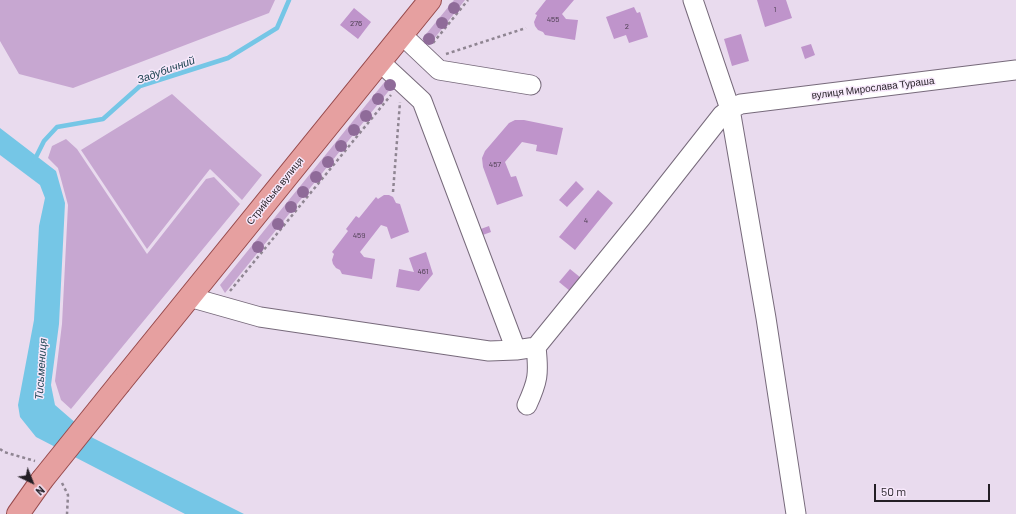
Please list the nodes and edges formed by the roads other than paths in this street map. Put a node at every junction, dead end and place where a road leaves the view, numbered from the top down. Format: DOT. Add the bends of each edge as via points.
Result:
graph roads {
  1 [pos="430,0"];
  2 [pos="693,0"];
  3 [pos="402,34"];
  4 [pos="380,61"];
  5 [pos="1016,70"];
  6 [pos="531,85"];
  7 [pos="730,109"];
  8 [pos="189,298"];
  9 [pos="536,347"];
  10 [pos="516,350"];
  11 [pos="527,406"];
  12 [pos="18,514"];
  13 [pos="796,514"];
  1 -- 3 [label="main road, Стрийська вулиця"];
  2 -- 7 [label="street"];
  3 -- 4 [label="main road, Стрийська вулиця"];
  3 -- 6 [label="street" via="439,70"];
  4 -- 8 [label="main road, Стрийська вулиця"];
  4 -- 10 [label="street" via="422,101"];
  5 -- 7 [label="street, вулиця Мирослава Тураша" via="741,104"];
  7 -- 9 [label="street" via="722,115"];
  7 -- 13 [label="street"];
  8 -- 10 [label="street" via="260,317 489,351"];
  8 -- 12 [label="main road, Стрийська вулиця, bridge" via="42,480"];
  9 -- 10 [label="street"];
  9 -- 11 [label="street" via="536,386"];
}
